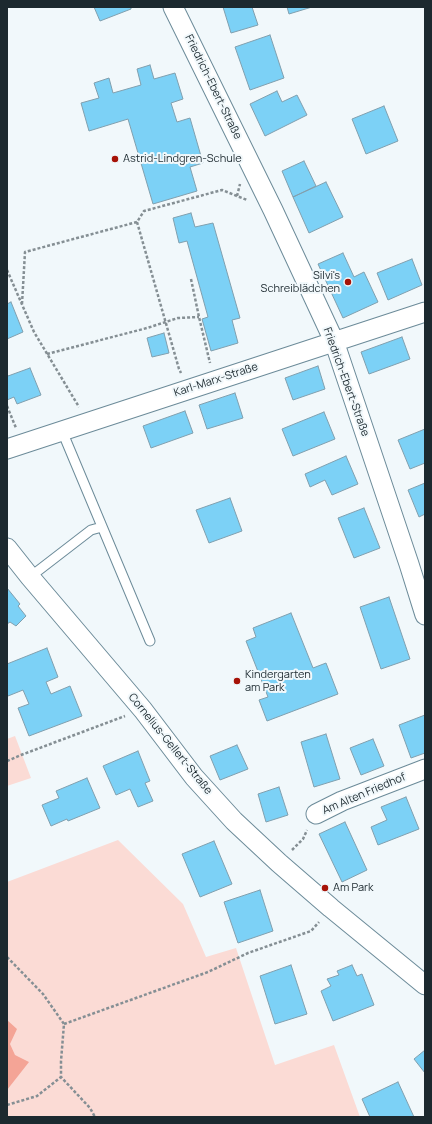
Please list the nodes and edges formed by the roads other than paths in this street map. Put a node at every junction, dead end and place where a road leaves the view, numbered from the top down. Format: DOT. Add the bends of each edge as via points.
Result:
graph roads {
  1 [pos="173,7"];
  2 [pos="425,312"];
  3 [pos="334,341"];
  4 [pos="62,431"];
  5 [pos="7,450"];
  6 [pos="102,527"];
  7 [pos="7,548"];
  8 [pos="30,577"];
  9 [pos="425,615"];
  10 [pos="150,641"];
  11 [pos="425,769"];
  12 [pos="316,814"];
  13 [pos="425,985"];
  1 -- 3 [label="street, Friedrich-Ebert-Straße"];
  2 -- 3 [label="street, Karl-Marx-Straße"];
  3 -- 4 [label="street, Karl-Marx-Straße"];
  3 -- 9 [label="street, Friedrich-Ebert-Straße"];
  4 -- 5 [label="street, Karl-Marx-Straße"];
  4 -- 6 [label="lane"];
  6 -- 8 [label="lane" via="91,530"];
  6 -- 10 [label="lane"];
  7 -- 8 [label="street, Cornelius-Gellert-Straße"];
  8 -- 13 [label="street, Cornelius-Gellert-Straße" via="143,710 194,777 234,821 331,908"];
  11 -- 12 [label="street, Am Alten Friedhof" via="342,801"];
}
